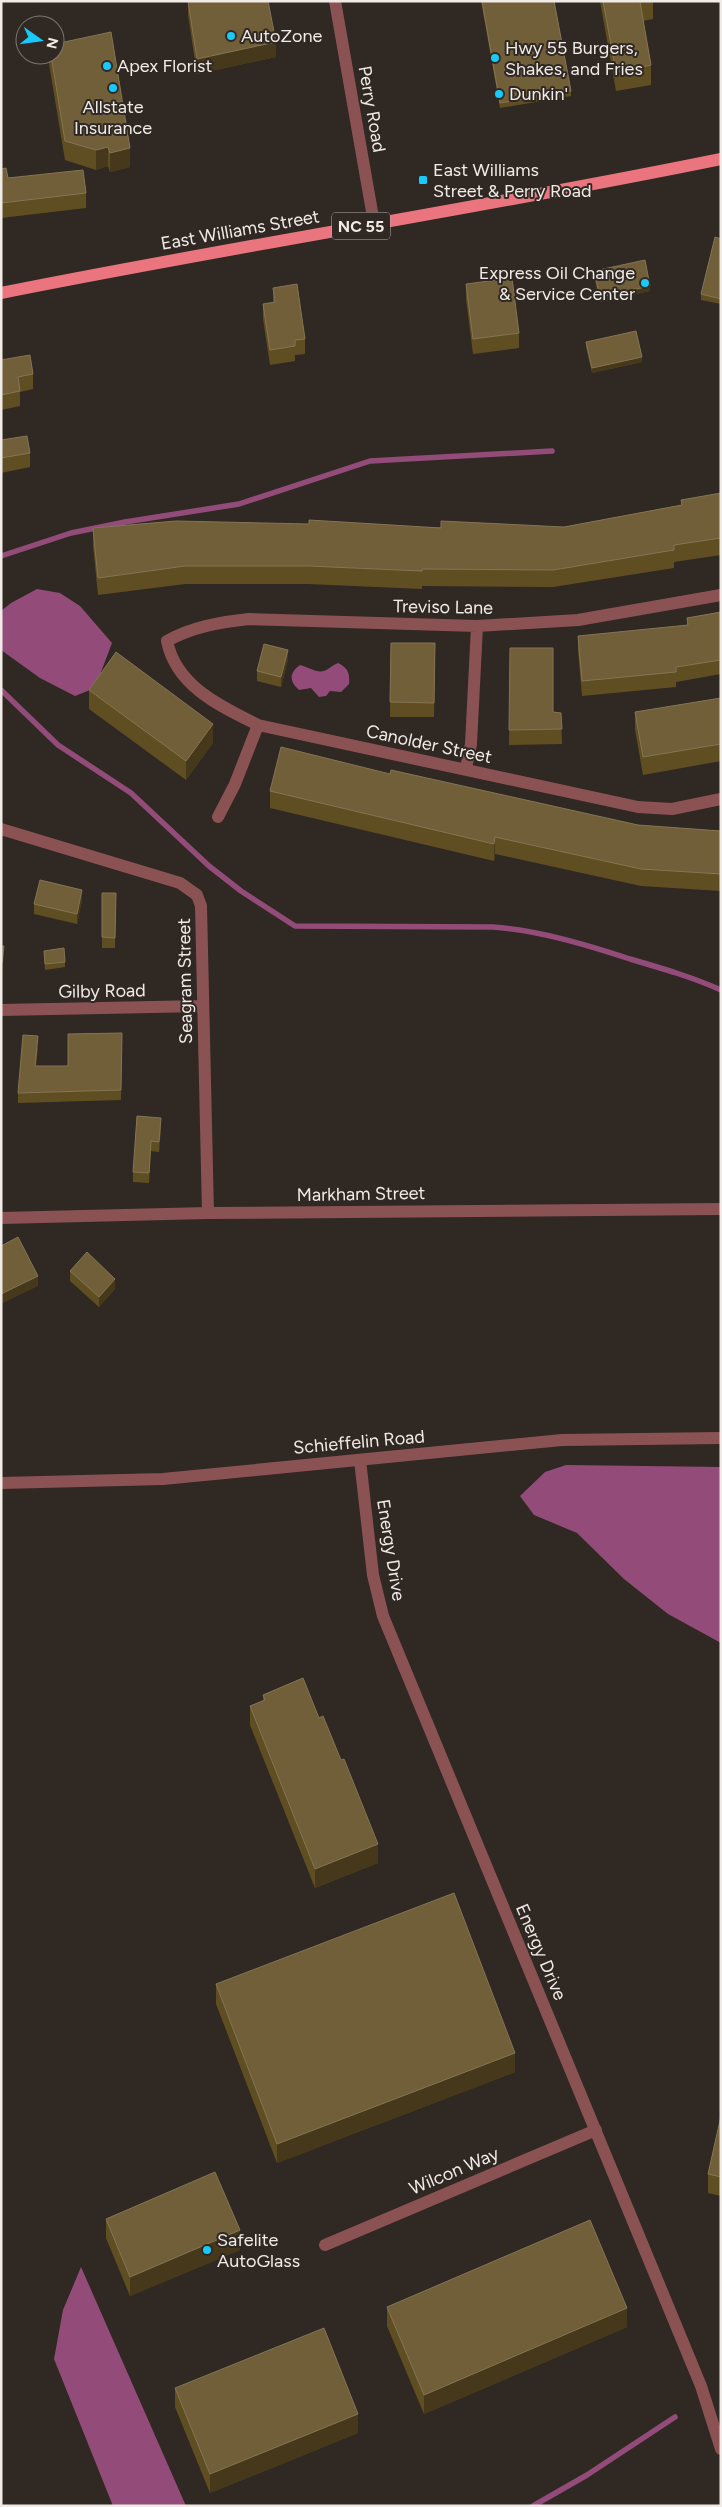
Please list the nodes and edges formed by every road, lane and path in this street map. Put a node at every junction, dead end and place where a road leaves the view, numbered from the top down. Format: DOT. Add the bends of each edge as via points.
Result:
graph roads {
  1 [pos="335,1"];
  2 [pos="721,159"];
  3 [pos="374,223"];
  4 [pos="1,293"];
  5 [pos="721,595"];
  6 [pos="477,626"];
  7 [pos="166,641"];
  8 [pos="258,725"];
  9 [pos="466,768"];
  10 [pos="721,799"];
  11 [pos="218,816"];
  12 [pos="1,829"];
  13 [pos="203,1006"];
  14 [pos="1,1010"];
  15 [pos="721,1208"];
  16 [pos="208,1213"];
  17 [pos="1,1218"];
  18 [pos="721,1438"];
  19 [pos="360,1460"];
  20 [pos="1,1483"];
  21 [pos="596,2130"];
  22 [pos="325,2244"];
  23 [pos="721,2449"];
  1 -- 3 [label="street, Perry Road"];
  2 -- 3 [label="main road, East Williams Street / NC 55"];
  3 -- 4 [label="main road, East Williams Street / NC 55"];
  5 -- 6 [label="street, Treviso Lane" via="578,620"];
  6 -- 7 [label="street, Treviso Lane" via="249,619 185,631"];
  6 -- 9 [label="street" via="472,744"];
  7 -- 8 [label="street, Canolder Street" via="170,657 190,685"];
  8 -- 9 [label="street, Canolder Street"];
  8 -- 11 [label="street" via="235,784"];
  9 -- 10 [label="street, Canolder Street" via="638,807 672,809"];
  12 -- 13 [label="street, Seagram Street" via="151,873 180,883 197,895 201,906"];
  13 -- 14 [label="street, Gilby Road"];
  13 -- 16 [label="street, Seagram Street"];
  15 -- 16 [label="street, Markham Street"];
  16 -- 17 [label="street, Markham Street"];
  18 -- 19 [label="street, Schieffelin Road" via="562,1440"];
  19 -- 20 [label="street, Schieffelin Road" via="163,1478"];
  19 -- 21 [label="street, Energy Drive" via="373,1575 384,1616"];
  21 -- 22 [label="street, Wilcon Way"];
  21 -- 23 [label="street, Energy Drive" via="701,2386"];
}
